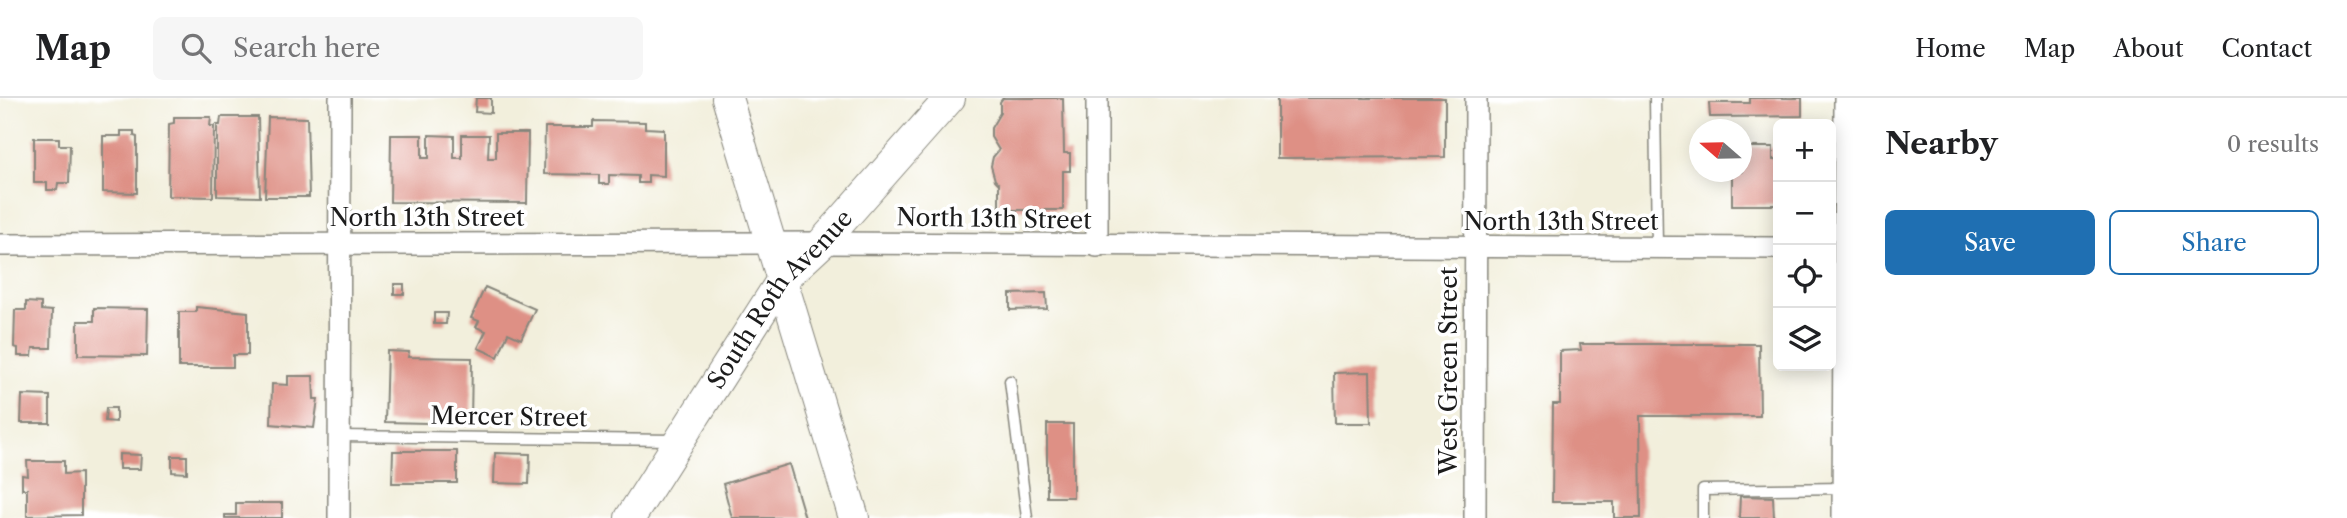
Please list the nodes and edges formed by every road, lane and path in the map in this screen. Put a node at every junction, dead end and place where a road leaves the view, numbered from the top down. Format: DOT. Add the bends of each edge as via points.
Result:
graph roads {
  1 [pos="340,98"];
  2 [pos="727,98"];
  3 [pos="950,98"];
  4 [pos="1097,98"];
  5 [pos="1476,98"];
  6 [pos="1655,98"];
  7 [pos="1851,98"];
  8 [pos="1854,155"];
  9 [pos="822,243"];
  10 [pos="0,245"];
  11 [pos="340,245"];
  12 [pos="771,245"];
  13 [pos="1097,246"];
  14 [pos="1476,247"];
  15 [pos="1657,248"];
  16 [pos="1773,248"];
  17 [pos="1846,248"];
  18 [pos="781,281"];
  19 [pos="1010,381"];
  20 [pos="339,436"];
  21 [pos="677,440"];
  22 [pos="1849,503"];
  23 [pos="339,518"];
  24 [pos="629,518"];
  25 [pos="853,518"];
  26 [pos="1027,518"];
  27 [pos="1475,518"];
  28 [pos="1703,518"];
  1 -- 11 [label="street"];
  2 -- 12 [label="main road"];
  3 -- 9 [label="main road, South Roth Avenue"];
  4 -- 13 [label="street"];
  5 -- 14 [label="street, West Green Street"];
  6 -- 15 [label="lane"];
  7 -- 8 [label="main road"];
  8 -- 17 [label="main road"];
  9 -- 12 [label="street, North 13th Street"];
  9 -- 13 [label="street, North 13th Street"];
  9 -- 18 [label="main road, South Roth Avenue"];
  10 -- 11 [label="street, North 13th Street"];
  11 -- 12 [label="street, North 13th Street"];
  11 -- 20 [label="street"];
  12 -- 18 [label="main road"];
  13 -- 14 [label="street, North 13th Street"];
  14 -- 15 [label="street, North 13th Street"];
  14 -- 27 [label="street, West Green Street"];
  15 -- 16 [label="street, North 13th Street"];
  17 -- 22 [label="main road"];
  18 -- 21 [label="main road, South Roth Avenue"];
  18 -- 25 [label="main road"];
  19 -- 26 [label="lane"];
  20 -- 21 [label="lane, Mercer Street"];
  20 -- 23 [label="street"];
  21 -- 24 [label="main road, South Roth Avenue"];
  22 -- 28 [label="lane" via="1703,490"];
}
